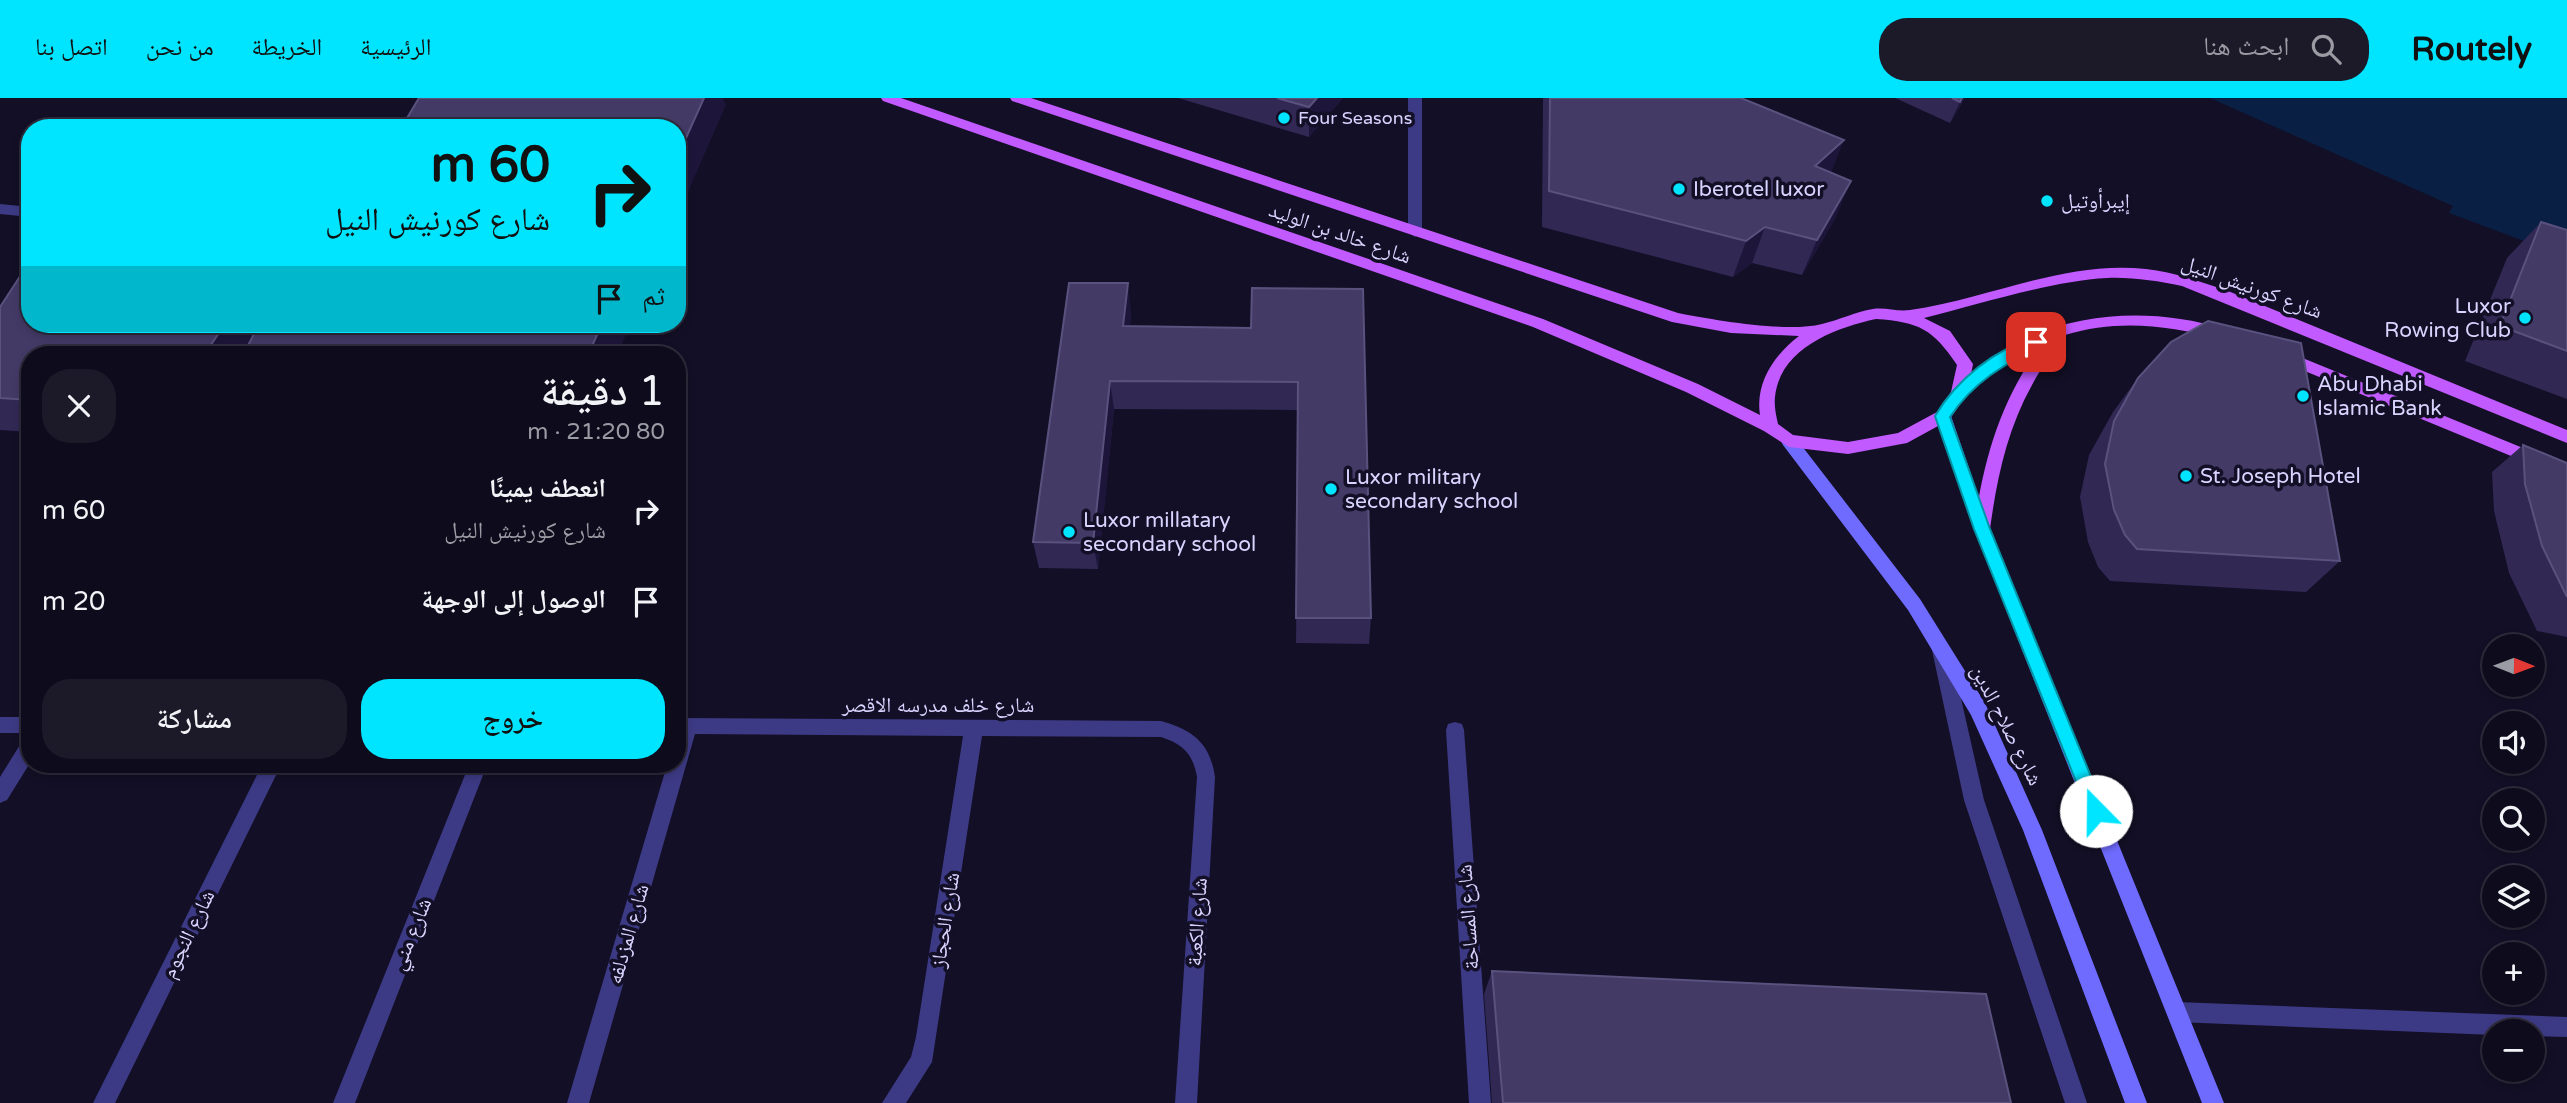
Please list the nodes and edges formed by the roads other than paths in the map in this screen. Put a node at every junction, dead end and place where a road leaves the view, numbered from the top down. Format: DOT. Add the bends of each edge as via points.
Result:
graph roads {
  1 [pos="888,98"];
  2 [pos="1017,98"];
  3 [pos="1415,98"];
  4 [pos="0,209"];
  5 [pos="21,211"];
  6 [pos="1415,232"];
  7 [pos="1908,316"];
  8 [pos="1822,330"];
  9 [pos="2061,330"];
  10 [pos="2238,338"];
  11 [pos="2263,348"];
  12 [pos="1959,393"];
  13 [pos="1943,416"];
  14 [pos="1770,427"];
  15 [pos="2567,437"];
  16 [pos="1789,441"];
  17 [pos="2567,473"];
  18 [pos="1982,529"];
  19 [pos="1940,646"];
  20 [pos="0,725"];
  21 [pos="21,725"];
  22 [pos="686,726"];
  23 [pos="974,728"];
  24 [pos="1455,730"];
  25 [pos="1195,744"];
  26 [pos="21,760"];
  27 [pos="268,773"];
  28 [pos="475,773"];
  29 [pos="670,773"];
  30 [pos="0,794"];
  31 [pos="2177,1012"];
  32 [pos="2567,1027"];
  33 [pos="104,1103"];
  34 [pos="344,1103"];
  35 [pos="578,1103"];
  36 [pos="893,1103"];
  37 [pos="1186,1103"];
  38 [pos="1480,1103"];
  39 [pos="2076,1103"];
  40 [pos="2136,1103"];
  41 [pos="2213,1103"];
  1 -- 14 [label="main road, شارع خالد بن الوليد" via="1538,323 1692,388"];
  2 -- 6 [label="main road, شارع خالد بن الوليد"];
  3 -- 6 [label="street"];
  4 -- 5 [label="street"];
  6 -- 8 [label="main road, شارع خالد بن الوليد" via="1677,318 1762,332"];
  7 -- 8 [label="main road" via="1876,313"];
  7 -- 12 [label="main road" via="1945,335 1965,364"];
  7 -- 15 [label="main road, شارع كورنيش النيل" via="2075,277 2146,274 2223,295"];
  8 -- 14 [label="main road" via="1794,346 1775,369 1766,396"];
  9 -- 10 [label="main road" via="2103,319 2149,318"];
  9 -- 12 [label="main road" via="1992,365"];
  9 -- 18 [label="main road" via="2014,398 1987,481"];
  11 -- 17 [label="main road"];
  12 -- 13 [label="main road"];
  13 -- 16 [label="main road" via="1901,439 1848,448"];
  13 -- 18 [label="main road"];
  14 -- 16 [label="main road"];
  16 -- 19 [label="main road, شارع صلاح الدين" via="1878,555"];
  18 -- 31 [label="main road"];
  19 -- 39 [label="street" via="1974,800"];
  19 -- 40 [label="main road, شارع صلاح الدين" via="1978,708 2011,776"];
  20 -- 21 [label="street"];
  22 -- 23 [label="street, شارع خلف مدرسه الاقصر"];
  23 -- 25 [label="street, شارع خلف مدرسه الاقصر" via="1161,729"];
  23 -- 36 [label="street, شارع الحجاز" via="927,1037 921,1062"];
  24 -- 38 [label="street, شارع المساحة"];
  25 -- 37 [label="street, شارع الكعبة" via="1206,777"];
  26 -- 30 [label="street"];
  27 -- 33 [label="street, شارع النجوم"];
  28 -- 34 [label="street, شارع مني"];
  29 -- 35 [label="street, شارع المزدلفه"];
  31 -- 32 [label="street"];
  31 -- 41 [label="main road"];
}
